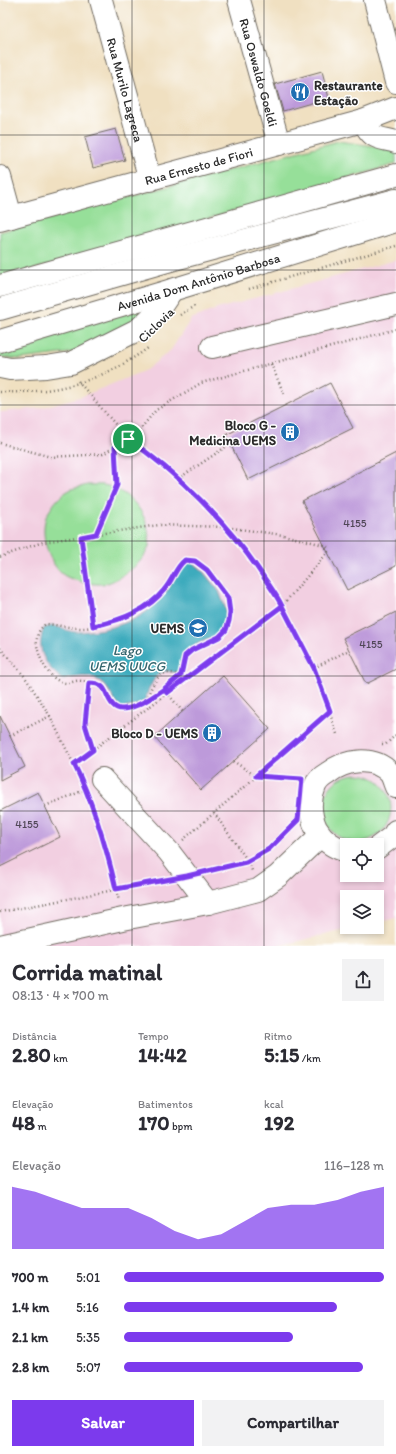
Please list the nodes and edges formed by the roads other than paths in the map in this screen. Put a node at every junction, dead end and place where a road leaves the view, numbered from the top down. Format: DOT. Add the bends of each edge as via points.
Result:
graph roads {
  1 [pos="101,0"];
  2 [pos="240,0"];
  3 [pos="375,0"];
  4 [pos="396,82"];
  5 [pos="396,108"];
  6 [pos="363,121"];
  7 [pos="396,142"];
  8 [pos="279,144"];
  9 [pos="396,175"];
  10 [pos="0,177"];
  11 [pos="150,180"];
  12 [pos="396,200"];
  13 [pos="5,219"];
  14 [pos="396,221"];
  15 [pos="0,286"];
  16 [pos="172,290"];
  17 [pos="396,304"];
  18 [pos="0,309"];
  19 [pos="0,340"];
  20 [pos="212,347"];
  21 [pos="0,367"];
  22 [pos="394,777"];
  23 [pos="94,784"];
  24 [pos="320,836"];
  25 [pos="340,850"];
  26 [pos="208,903"];
  27 [pos="0,946"];
  1 -- 11 [label="main road, Rua Murilo Lagreca"];
  2 -- 8 [label="main road, Rua Oswaldo Goeldi"];
  3 -- 4 [label="main road"];
  5 -- 6 [label="main road, Rua Ernesto de Fiori"];
  6 -- 7 [label="main road" via="369,133"];
  6 -- 8 [label="main road, Rua Ernesto de Fiori"];
  8 -- 11 [label="main road, Rua Ernesto de Fiori"];
  9 -- 15 [label="main road"];
  10 -- 13 [label="main road"];
  11 -- 13 [label="main road, Rua Ernesto de Fiori"];
  12 -- 18 [label="main road, Avenida Dom Antônio Barbosa"];
  14 -- 16 [label="main road, Avenida Dom Antônio Barbosa"];
  16 -- 19 [label="main road, Avenida Dom Antônio Barbosa"];
  16 -- 21 [label="main road" via="157,312 139,329 71,363 46,367"];
  17 -- 20 [label="main road"];
  22 -- 24 [label="main road" via="367,761 336,767 323,776 315,785 310,802 312,820"];
  23 -- 26 [label="main road" via="169,852"];
  24 -- 25 [label="main road"];
  24 -- 26 [label="main road" via="278,876 258,890"];
  26 -- 27 [label="main road"];
}
